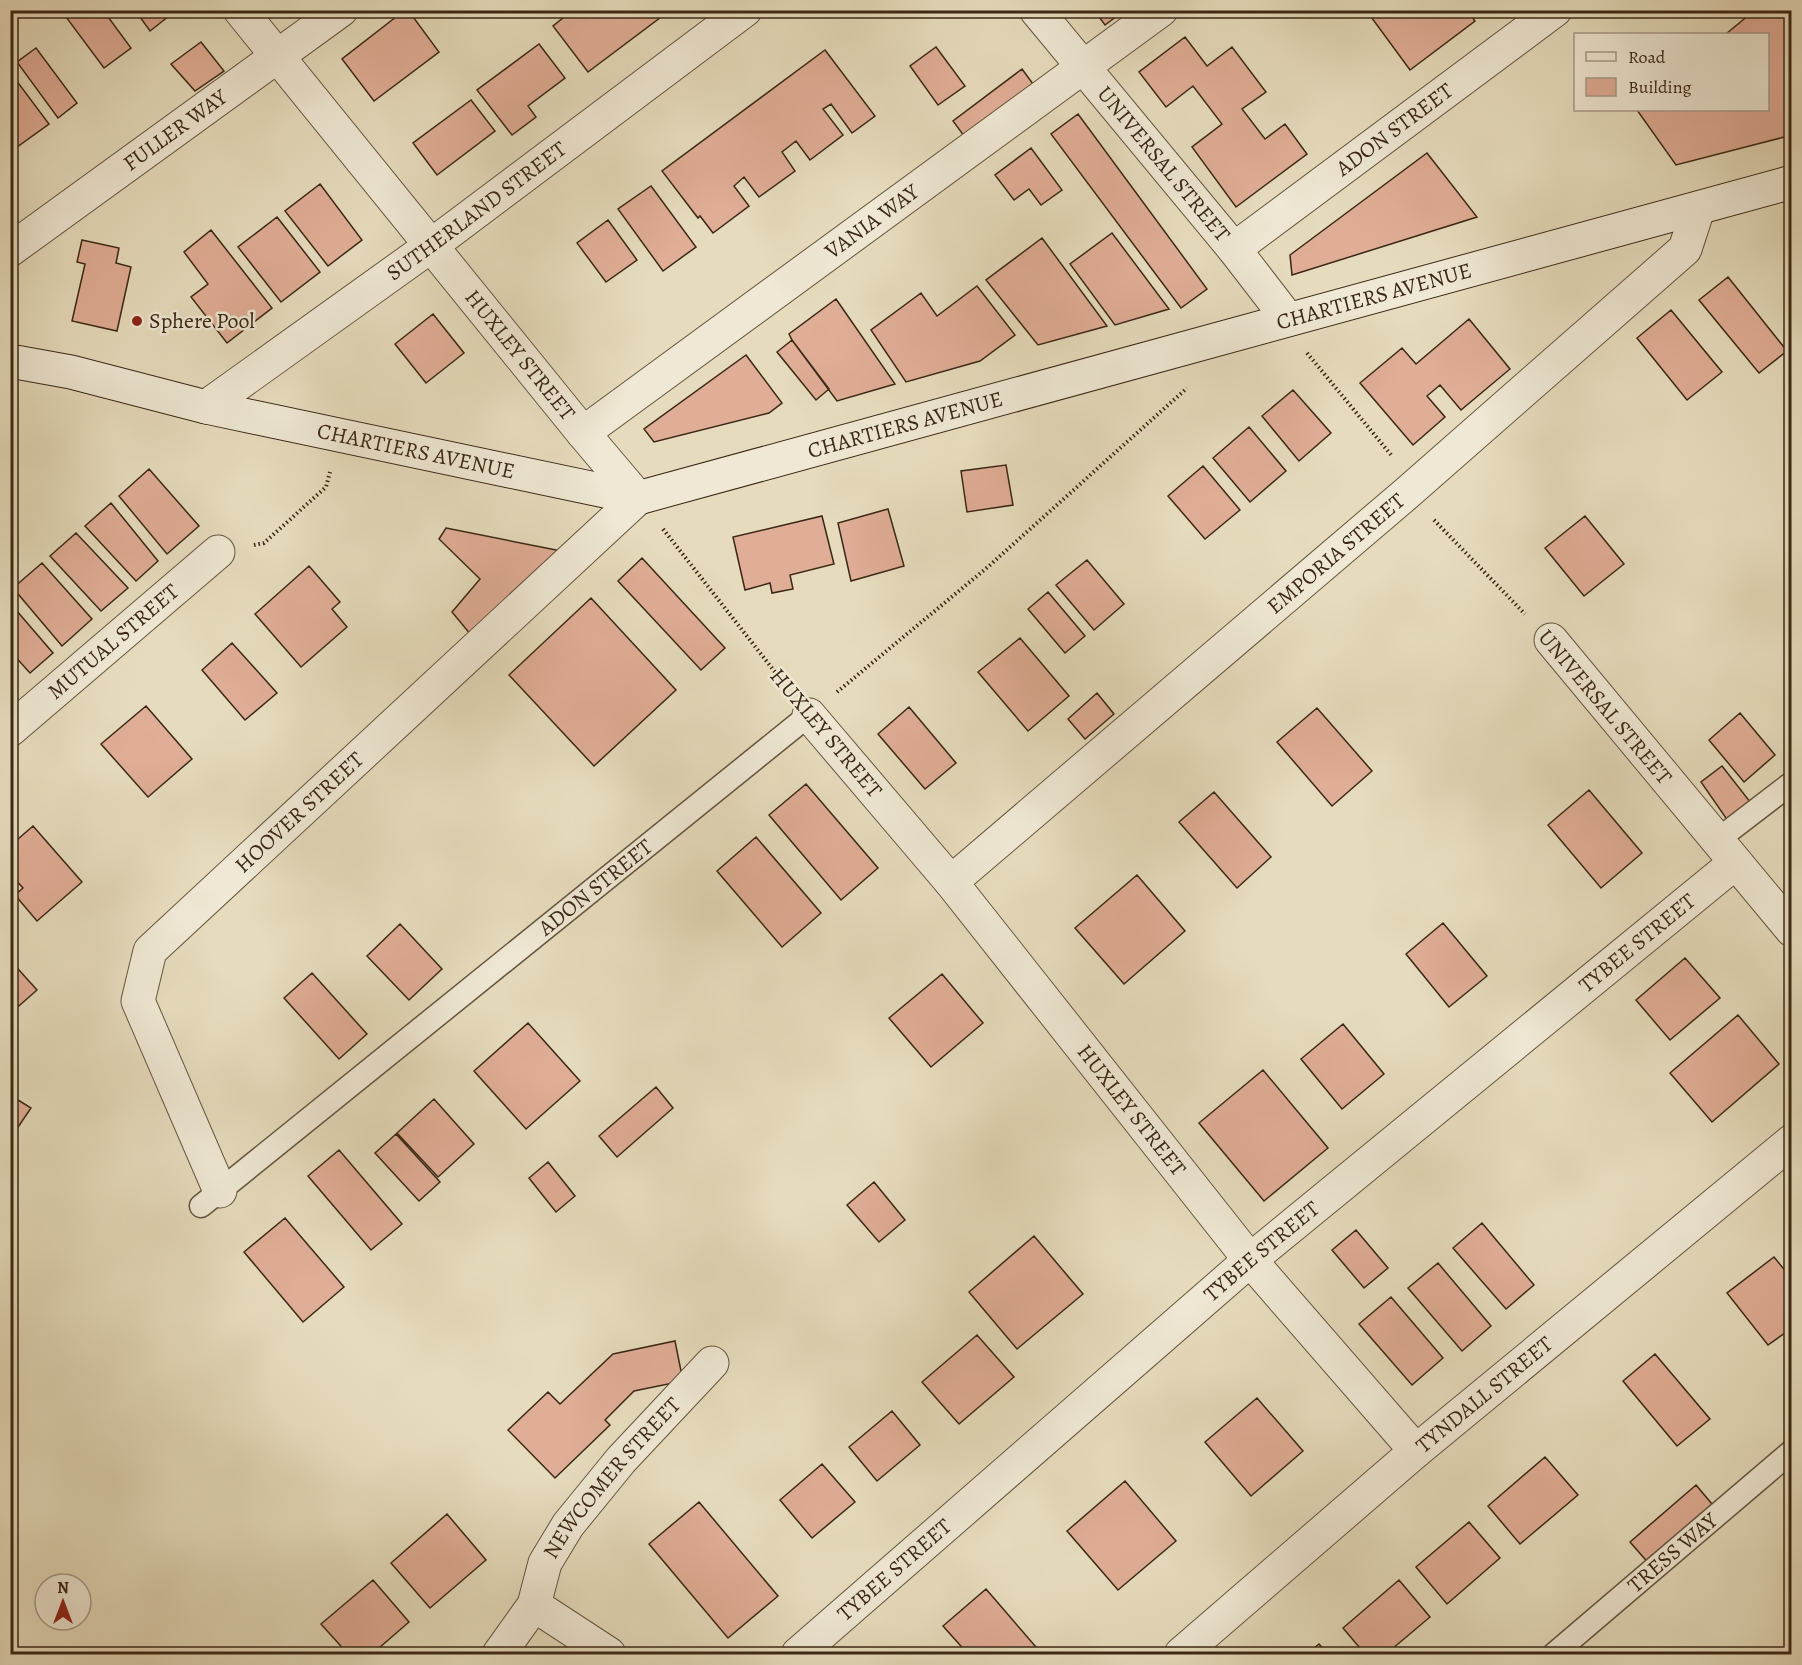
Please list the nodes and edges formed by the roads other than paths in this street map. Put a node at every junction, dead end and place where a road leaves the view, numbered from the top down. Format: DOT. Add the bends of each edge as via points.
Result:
graph roads {
  1 [pos="240,10"];
  2 [pos="341,10"];
  3 [pos="745,10"];
  4 [pos="1036,10"];
  5 [pos="1161,10"];
  6 [pos="1555,10"];
  7 [pos="278,56"];
  8 [pos="1082,69"];
  9 [pos="1791,182"];
  10 [pos="1698,209"];
  11 [pos="432,245"];
  12 [pos="1234,249"];
  13 [pos="10,250"];
  14 [pos="1288,319"];
  15 [pos="10,361"];
  16 [pos="207,407"];
  17 [pos="583,433"];
  18 [pos="638,498"];
  19 [pos="218,552"];
  20 [pos="1551,640"];
  21 [pos="809,715"];
  22 [pos="10,730"];
  23 [pos="1789,785"];
  24 [pos="1726,852"];
  25 [pos="951,882"];
  26 [pos="1791,930"];
  27 [pos="1791,1141"];
  28 [pos="211,1199"];
  29 [pos="1250,1260"];
  30 [pos="712,1363"];
  31 [pos="1416,1451"];
  32 [pos="1791,1451"];
  33 [pos="534,1605"];
  34 [pos="499,1654"];
  35 [pos="609,1654"];
  36 [pos="798,1654"];
  37 [pos="1181,1654"];
  38 [pos="1554,1654"];
  1 -- 7 [label="street, HUXLEY STREET"];
  2 -- 7 [label="street, FULLER WAY"];
  3 -- 11 [label="street, SUTHERLAND STREET"];
  4 -- 8 [label="street, UNIVERSAL STREET"];
  5 -- 8 [label="street, VANIA WAY"];
  6 -- 12 [label="street, ADON STREET"];
  7 -- 11 [label="street, HUXLEY STREET"];
  7 -- 13 [label="street, FULLER WAY"];
  8 -- 12 [label="street, UNIVERSAL STREET"];
  8 -- 17 [label="street, VANIA WAY"];
  9 -- 10 [label="street, CHARTIERS AVENUE"];
  10 -- 14 [label="street, CHARTIERS AVENUE"];
  10 -- 25 [label="street, EMPORIA STREET" via="1685,249 1407,493"];
  11 -- 16 [label="street, SUTHERLAND STREET"];
  11 -- 17 [label="street, HUXLEY STREET"];
  12 -- 14 [label="street, UNIVERSAL STREET"];
  14 -- 18 [label="street, CHARTIERS AVENUE"];
  15 -- 16 [label="street, CHARTIERS AVENUE"];
  16 -- 18 [label="street, CHARTIERS AVENUE"];
  17 -- 18 [label="street, HUXLEY STREET"];
  18 -- 28 [label="street, HOOVER STREET" via="150,951 138,1001"];
  19 -- 22 [label="street, MUTUAL STREET"];
  20 -- 24 [label="street, UNIVERSAL STREET"];
  21 -- 25 [label="street, HUXLEY STREET"];
  21 -- 28 [label="lane, ADON STREET"];
  23 -- 24 [label="lane, TYBEE STREET"];
  24 -- 26 [label="street, UNIVERSAL STREET"];
  24 -- 29 [label="street, TYBEE STREET"];
  25 -- 29 [label="street, HUXLEY STREET"];
  27 -- 31 [label="street, TYNDALL STREET"];
  29 -- 31 [label="street, HUXLEY STREET"];
  29 -- 36 [label="street, TYBEE STREET"];
  30 -- 33 [label="street, NEWCOMER STREET" via="621,1460 568,1525 545,1563"];
  31 -- 37 [label="street, TYNDALL STREET"];
  32 -- 38 [label="lane, TRESS WAY"];
  33 -- 34 [label="street"];
  33 -- 35 [label="street"];
}
